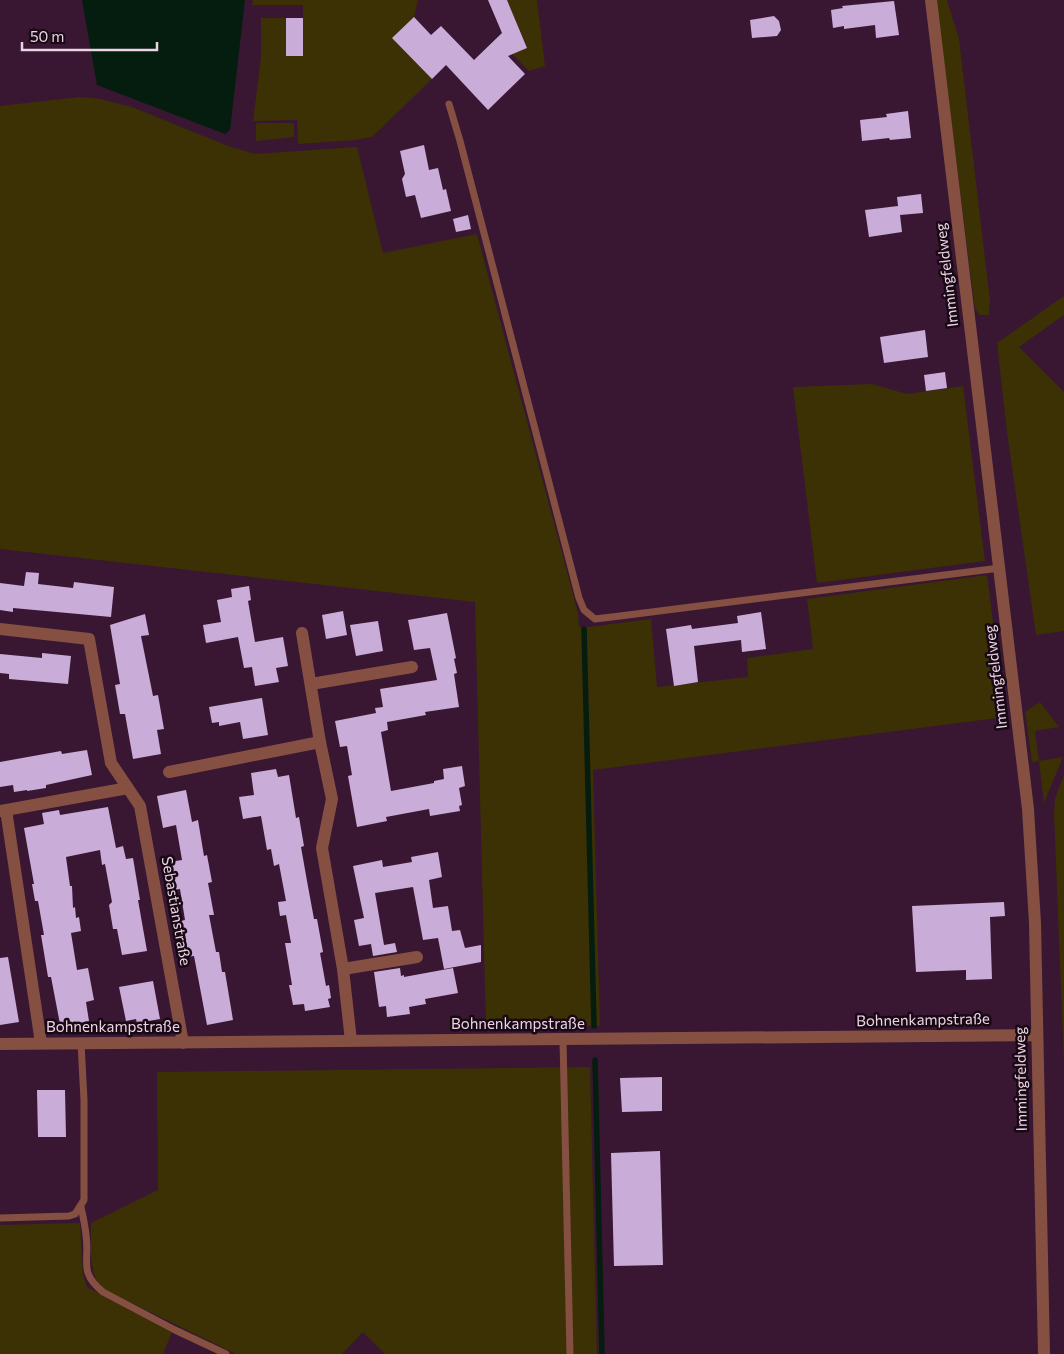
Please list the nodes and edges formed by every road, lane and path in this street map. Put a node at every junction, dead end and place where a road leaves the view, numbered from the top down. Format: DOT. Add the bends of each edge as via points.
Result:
graph roads {
  1 [pos="931,0"];
  2 [pos="449,104"];
  3 [pos="1000,568"];
  4 [pos="0,629"];
  5 [pos="302,633"];
  6 [pos="412,667"];
  7 [pos="311,684"];
  8 [pos="320,742"];
  9 [pos="170,772"];
  10 [pos="128,788"];
  11 [pos="3,811"];
  12 [pos="416,957"];
  13 [pos="343,969"];
  14 [pos="1036,1035"];
  15 [pos="563,1040"];
  16 [pos="351,1041"];
  17 [pos="41,1043"];
  18 [pos="81,1043"];
  19 [pos="183,1043"];
  20 [pos="0,1044"];
  21 [pos="81,1207"];
  22 [pos="0,1218"];
  23 [pos="226,1354"];
  24 [pos="570,1354"];
  25 [pos="1044,1354"];
  1 -- 3 [label="street, Immingfeldweg"];
  2 -- 3 [label="lane" via="584,610 595,619"];
  3 -- 14 [label="street, Immingfeldweg" via="1028,809 1036,923"];
  4 -- 10 [label="street, Sebastianstraße" via="89,639 111,763"];
  5 -- 7 [label="street"];
  6 -- 7 [label="street"];
  7 -- 8 [label="street"];
  8 -- 9 [label="street"];
  8 -- 13 [label="street" via="332,799 322,848"];
  10 -- 11 [label="street"];
  10 -- 19 [label="street, Sebastianstraße" via="140,806"];
  11 -- 17 [label="street"];
  12 -- 13 [label="street"];
  13 -- 16 [label="street"];
  14 -- 15 [label="street, Bohnenkampstraße"];
  14 -- 25 [label="street, Immingfeldweg"];
  15 -- 16 [label="street, Bohnenkampstraße"];
  15 -- 24 [label="lane"];
  16 -- 19 [label="street, Bohnenkampstraße"];
  17 -- 18 [label="street, Bohnenkampstraße"];
  17 -- 20 [label="street, Bohnenkampstraße"];
  18 -- 19 [label="street, Bohnenkampstraße"];
  18 -- 21 [label="lane" via="85,1190"];
  21 -- 22 [label="lane" via="76,1214 69,1216"];
  21 -- 23 [label="lane" via="87,1236 86,1269 95,1286"];
}
